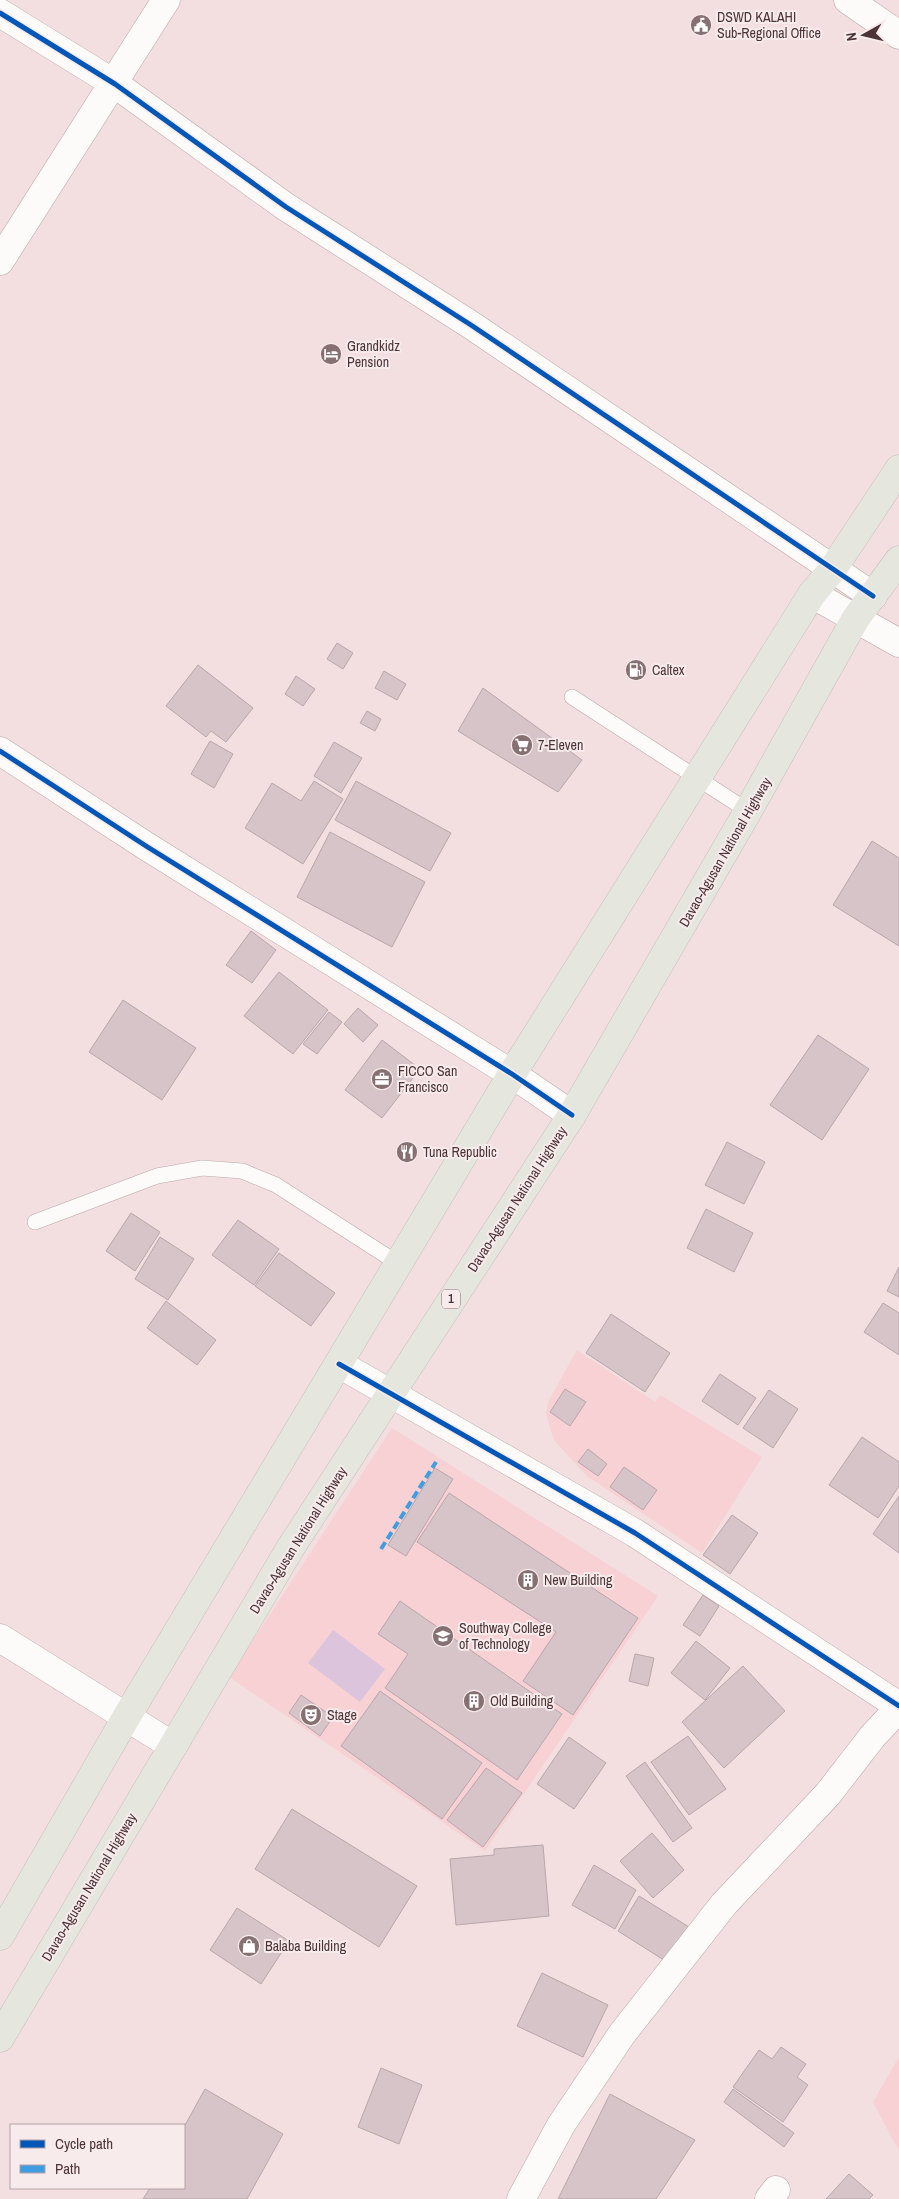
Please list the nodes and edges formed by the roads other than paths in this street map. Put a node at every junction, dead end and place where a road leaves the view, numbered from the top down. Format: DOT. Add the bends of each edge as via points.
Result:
graph roads {
  1 [pos="166,0"];
  2 [pos="848,0"];
  3 [pos="0,13"];
  4 [pos="899,35"];
  5 [pos="115,84"];
  6 [pos="0,261"];
  7 [pos="899,469"];
  8 [pos="899,560"];
  9 [pos="832,570"];
  10 [pos="812,594"];
  11 [pos="873,596"];
  12 [pos="856,618"];
  13 [pos="899,643"];
  14 [pos="572,697"];
  15 [pos="0,751"];
  16 [pos="697,777"];
  17 [pos="748,811"];
  18 [pos="512,1074"];
  19 [pos="572,1115"];
  20 [pos="35,1222"];
  21 [pos="399,1264"];
  22 [pos="339,1364"];
  23 [pos="390,1393"];
  24 [pos="0,1638"];
  25 [pos="899,1707"];
  26 [pos="127,1716"];
  27 [pos="173,1746"];
  28 [pos="0,1936"];
  29 [pos="0,2038"];
  30 [pos="521,2199"];
  1 -- 5 [label="street"];
  2 -- 4 [label="street"];
  3 -- 5 [label="street"];
  5 -- 6 [label="street"];
  5 -- 9 [label="street" via="286,206 471,326"];
  7 -- 9 [label="highway"];
  8 -- 11 [label="highway, Davao-Agusan National Highway / 1"];
  9 -- 10 [label="highway"];
  9 -- 11 [label="street"];
  10 -- 12 [label="street"];
  10 -- 16 [label="highway"];
  11 -- 12 [label="highway, Davao-Agusan National Highway / 1"];
  12 -- 13 [label="street"];
  12 -- 17 [label="highway, Davao-Agusan National Highway / 1"];
  14 -- 16 [label="lane"];
  15 -- 18 [label="street"];
  16 -- 17 [label="lane"];
  16 -- 18 [label="highway"];
  17 -- 19 [label="highway, Davao-Agusan National Highway / 1"];
  18 -- 19 [label="street"];
  18 -- 21 [label="highway"];
  19 -- 23 [label="highway, Davao-Agusan National Highway / 1"];
  20 -- 21 [label="lane" via="157,1176 202,1168 242,1171 276,1185"];
  21 -- 22 [label="highway"];
  22 -- 23 [label="street"];
  22 -- 26 [label="highway"];
  23 -- 25 [label="street" via="635,1533"];
  23 -- 27 [label="highway, Davao-Agusan National Highway / 1" via="291,1548"];
  24 -- 26 [label="street"];
  25 -- 30 [label="street" via="828,1794 724,1904 622,2034 561,2125"];
  26 -- 27 [label="street"];
  26 -- 28 [label="highway"];
  27 -- 29 [label="highway, Davao-Agusan National Highway / 1"];
}
